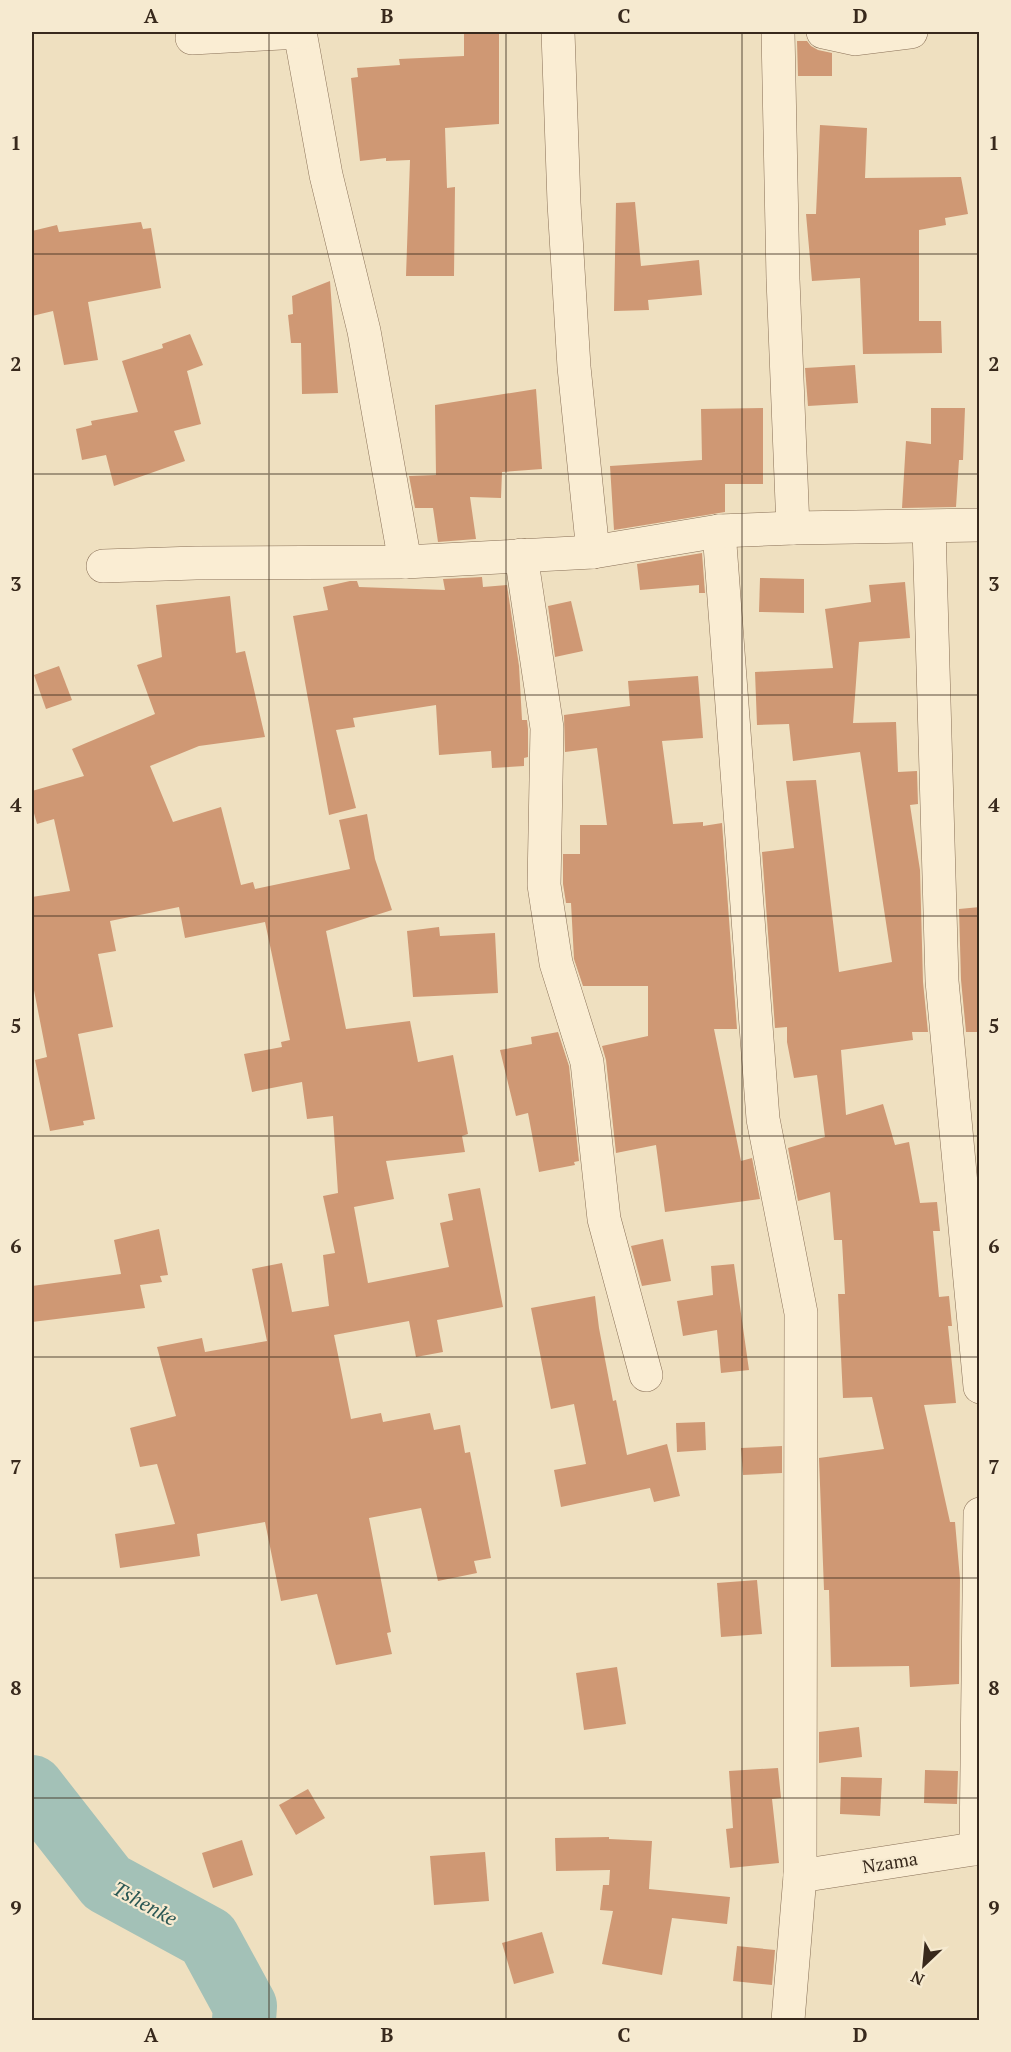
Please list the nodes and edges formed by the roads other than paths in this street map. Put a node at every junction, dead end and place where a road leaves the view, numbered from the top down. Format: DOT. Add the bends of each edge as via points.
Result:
graph roads {
  1 [pos="300,32"];
  2 [pos="558,32"];
  3 [pos="778,32"];
  4 [pos="823,32"];
  5 [pos="911,32"];
  6 [pos="192,38"];
  7 [pos="980,525"];
  8 [pos="929,527"];
  9 [pos="793,528"];
  10 [pos="719,531"];
  11 [pos="592,552"];
  12 [pos="521,555"];
  13 [pos="405,562"];
  14 [pos="103,567"];
  15 [pos="646,1375"];
  16 [pos="980,1387"];
  17 [pos="980,1514"];
  18 [pos="978,1848"];
  19 [pos="800,1876"];
  20 [pos="788,2020"];
  1 -- 6 [label="street"];
  1 -- 13 [label="street" via="326,175 364,331"];
  2 -- 11 [label="street" via="574,367"];
  3 -- 9 [label="street"];
  4 -- 5 [label="street" via="855,39"];
  7 -- 8 [label="street"];
  8 -- 9 [label="street"];
  8 -- 16 [label="street" via="942,981"];
  9 -- 10 [label="street"];
  10 -- 11 [label="street"];
  10 -- 19 [label="street" via="763,1119 801,1313"];
  11 -- 12 [label="street"];
  12 -- 13 [label="street"];
  12 -- 15 [label="street" via="547,728 544,885 556,963 587,1062 604,1219"];
  13 -- 14 [label="street"];
  17 -- 18 [label="street"];
  18 -- 19 [label="street, Nzama"];
  19 -- 20 [label="street"];
}
